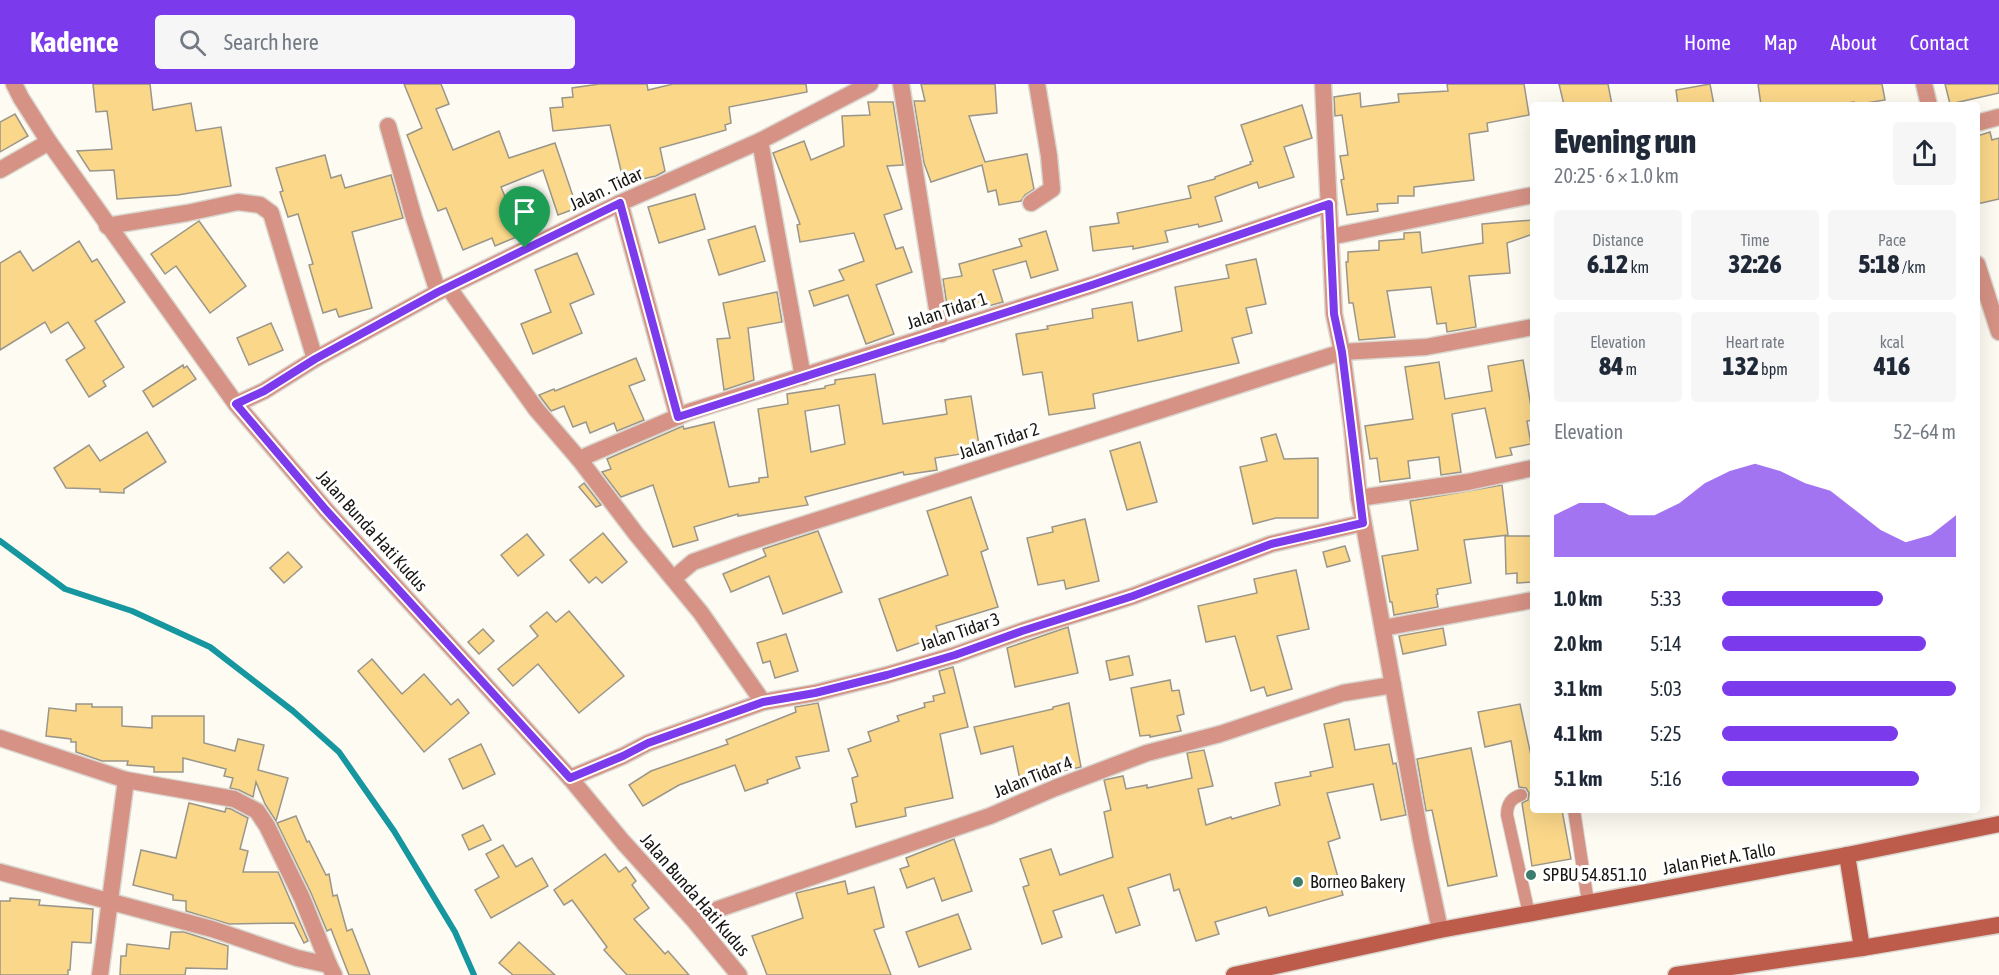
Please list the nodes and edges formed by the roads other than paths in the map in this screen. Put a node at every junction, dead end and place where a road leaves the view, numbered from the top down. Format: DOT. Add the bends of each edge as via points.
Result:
graph roads {
  1 [pos="14,84"];
  2 [pos="870,84"];
  3 [pos="901,84"];
  4 [pos="1037,84"];
  5 [pos="1323,84"];
  6 [pos="1924,84"];
  7 [pos="1928,102"];
  8 [pos="1999,117"];
  9 [pos="1980,122"];
  10 [pos="388,126"];
  11 [pos="760,141"];
  12 [pos="49,142"];
  13 [pos="0,170"];
  14 [pos="1530,196"];
  15 [pos="620,203"];
  16 [pos="1031,203"];
  17 [pos="1329,204"];
  18 [pos="107,226"];
  19 [pos="1330,237"];
  20 [pos="1980,273"];
  21 [pos="443,290"];
  22 [pos="1530,328"];
  23 [pos="1999,332"];
  24 [pos="941,334"];
  25 [pos="1342,352"];
  26 [pos="315,359"];
  27 [pos="803,377"];
  28 [pos="236,404"];
  29 [pos="678,417"];
  30 [pos="579,459"];
  31 [pos="1530,469"];
  32 [pos="1359,498"];
  33 [pos="1363,523"];
  34 [pos="674,578"];
  35 [pos="1530,601"];
  36 [pos="1383,628"];
  37 [pos="1393,685"];
  38 [pos="763,702"];
  39 [pos="0,738"];
  40 [pos="570,778"];
  41 [pos="126,780"];
  42 [pos="1521,795"];
  43 [pos="1575,813"];
  44 [pos="1999,824"];
  45 [pos="1847,855"];
  46 [pos="0,872"];
  47 [pos="109,902"];
  48 [pos="1588,902"];
  49 [pos="1529,914"];
  50 [pos="693,918"];
  51 [pos="1999,925"];
  52 [pos="1440,930"];
  53 [pos="1862,948"];
  54 [pos="332,970"];
  55 [pos="100,975"];
  56 [pos="739,975"];
  57 [pos="1234,975"];
  58 [pos="1676,975"];
  1 -- 12 [label="street, Jalan Bunda Hati Kudus"];
  2 -- 11 [label="street, Jalan . Tidar"];
  3 -- 24 [label="street"];
  4 -- 16 [label="street" via="1052,189"];
  5 -- 17 [label="street"];
  6 -- 7 [label="street"];
  8 -- 9 [label="street"];
  10 -- 21 [label="street" via="414,218"];
  11 -- 15 [label="street, Jalan . Tidar"];
  11 -- 27 [label="street"];
  12 -- 13 [label="street"];
  12 -- 18 [label="street, Jalan Bunda Hati Kudus"];
  14 -- 19 [label="street"];
  15 -- 21 [label="street, Jalan . Tidar"];
  15 -- 29 [label="street"];
  17 -- 19 [label="street"];
  17 -- 24 [label="street, Jalan Tidar 1"];
  18 -- 26 [label="street" via="238,202 260,205 271,213"];
  18 -- 28 [label="street, Jalan Bunda Hati Kudus"];
  19 -- 25 [label="street" via="1334,314"];
  20 -- 23 [label="street"];
  21 -- 26 [label="street, Jalan . Tidar"];
  21 -- 30 [label="street"];
  22 -- 25 [label="street, Jalan Tidar 2" via="1426,347"];
  24 -- 27 [label="street, Jalan Tidar 1"];
  25 -- 32 [label="street"];
  25 -- 34 [label="street, Jalan Tidar 2" via="743,544 693,562"];
  26 -- 28 [label="street, Jalan . Tidar"];
  27 -- 29 [label="street, Jalan Tidar 1"];
  28 -- 40 [label="street, Jalan Bunda Hati Kudus"];
  29 -- 30 [label="street, Jalan Tidar 1"];
  30 -- 34 [label="street"];
  31 -- 32 [label="street"];
  32 -- 33 [label="street"];
  33 -- 36 [label="street"];
  33 -- 38 [label="street, Jalan Tidar 3" via="1271,544 1133,596 955,655 815,693"];
  34 -- 38 [label="street"];
  35 -- 36 [label="street"];
  36 -- 37 [label="street"];
  37 -- 50 [label="street, Jalan Tidar 4" via="1343,693 1220,734 1147,753 990,816"];
  37 -- 52 [label="street"];
  38 -- 40 [label="street, Jalan Tidar 3" via="648,743"];
  39 -- 41 [label="street"];
  40 -- 50 [label="street, Jalan Bunda Hati Kudus"];
  41 -- 47 [label="street"];
  41 -- 54 [label="street" via="234,799 256,811 302,898"];
  42 -- 49 [label="lane" via="1511,799 1507,815"];
  43 -- 48 [label="lane"];
  44 -- 45 [label="main road, Jalan Piet A. Tallo"];
  45 -- 48 [label="main road, Jalan Piet A. Tallo"];
  45 -- 53 [label="main road"];
  46 -- 47 [label="street"];
  47 -- 54 [label="street" via="213,929"];
  47 -- 55 [label="street"];
  48 -- 49 [label="main road, Jalan Piet A. Tallo"];
  49 -- 52 [label="main road, Jalan Piet A. Tallo"];
  50 -- 56 [label="street, Jalan Bunda Hati Kudus"];
  51 -- 53 [label="main road"];
  52 -- 57 [label="main road, Jalan Piet A. Tallo"];
  53 -- 58 [label="main road"];
}
